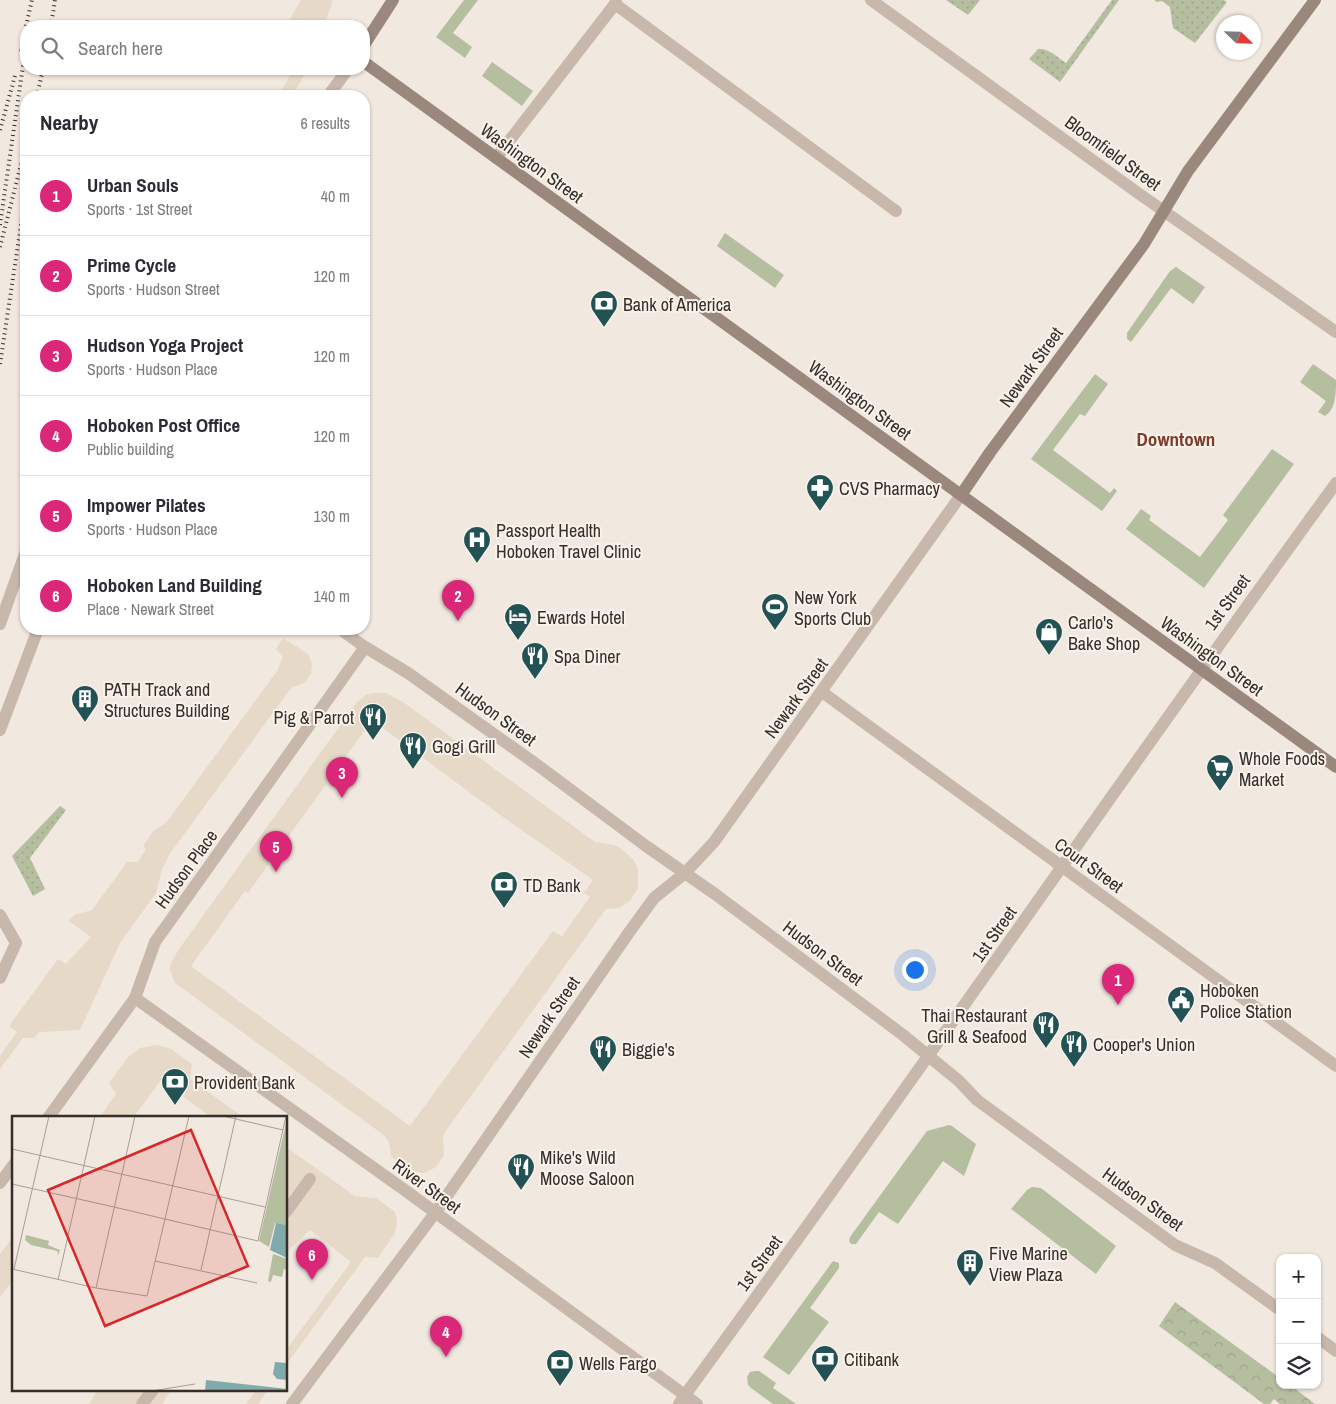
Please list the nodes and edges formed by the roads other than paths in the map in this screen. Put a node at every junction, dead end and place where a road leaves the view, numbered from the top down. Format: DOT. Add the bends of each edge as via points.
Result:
graph roads {
  1 [pos="393,0"];
  2 [pos="872,0"];
  3 [pos="1315,0"];
  4 [pos="615,2"];
  5 [pos="370,36"];
  6 [pos="370,66"];
  7 [pos="344,75"];
  8 [pos="332,90"];
  9 [pos="496,158"];
  10 [pos="896,211"];
  11 [pos="1164,211"];
  12 [pos="1336,332"];
  13 [pos="1336,482"];
  14 [pos="961,495"];
  15 [pos="20,568"];
  16 [pos="0,624"];
  17 [pos="36,635"];
  18 [pos="349,635"];
  19 [pos="365,646"];
  20 [pos="1200,669"];
  21 [pos="822,692"];
  22 [pos="0,730"];
  23 [pos="1336,767"];
  24 [pos="1062,867"];
  25 [pos="685,873"];
  26 [pos="1,918"];
  27 [pos="0,978"];
  28 [pos="135,998"];
  29 [pos="929,1056"];
  30 [pos="1336,1066"];
  31 [pos="49,1116"];
  32 [pos="12,1167"];
  33 [pos="310,1179"];
  34 [pos="0,1183"];
  35 [pos="288,1209"];
  36 [pos="435,1213"];
  37 [pos="1276,1307"];
  38 [pos="1321,1340"];
  39 [pos="1336,1351"];
  40 [pos="151,1392"];
  41 [pos="682,1400"];
  42 [pos="142,1404"];
  43 [pos="292,1404"];
  44 [pos="697,1404"];
  1 -- 5 [label="main road"];
  2 -- 11 [label="street, Bloomfield Street"];
  3 -- 11 [label="main road, Newark Street" via="1188,171"];
  4 -- 9 [label="street"];
  4 -- 10 [label="street"];
  6 -- 9 [label="main road, Washington Street"];
  7 -- 8 [label="street"];
  9 -- 14 [label="main road, Washington Street"];
  11 -- 12 [label="street, Bloomfield Street"];
  11 -- 14 [label="main road, Newark Street" via="1144,244"];
  13 -- 20 [label="street, 1st Street"];
  14 -- 20 [label="main road, Washington Street"];
  14 -- 21 [label="street, Newark Street"];
  15 -- 16 [label="street"];
  17 -- 22 [label="street"];
  18 -- 19 [label="street, Hudson Street"];
  19 -- 25 [label="street, Hudson Street" via="408,672"];
  19 -- 28 [label="street, Hudson Place" via="156,942"];
  20 -- 23 [label="main road, Washington Street"];
  20 -- 24 [label="street, 1st Street"];
  21 -- 24 [label="street, Court Street"];
  21 -- 25 [label="street, Newark Street" via="714,842"];
  24 -- 29 [label="street, 1st Street"];
  24 -- 30 [label="street, Court Street"];
  25 -- 29 [label="street, Hudson Street"];
  25 -- 36 [label="street, Newark Street" via="654,898"];
  26 -- 27 [label="street" via="16,943"];
  28 -- 31 [label="street, Hudson Place"];
  28 -- 36 [label="street, River Street"];
  29 -- 37 [label="street, Hudson Street" via="977,1100 1175,1245 1215,1263"];
  29 -- 41 [label="street, 1st Street"];
  32 -- 34 [label="street"];
  33 -- 35 [label="street"];
  36 -- 41 [label="street, River Street"];
  36 -- 43 [label="street, Newark Street"];
  38 -- 39 [label="street"];
  40 -- 42 [label="street"];
  41 -- 44 [label="street, River Street"];
}
